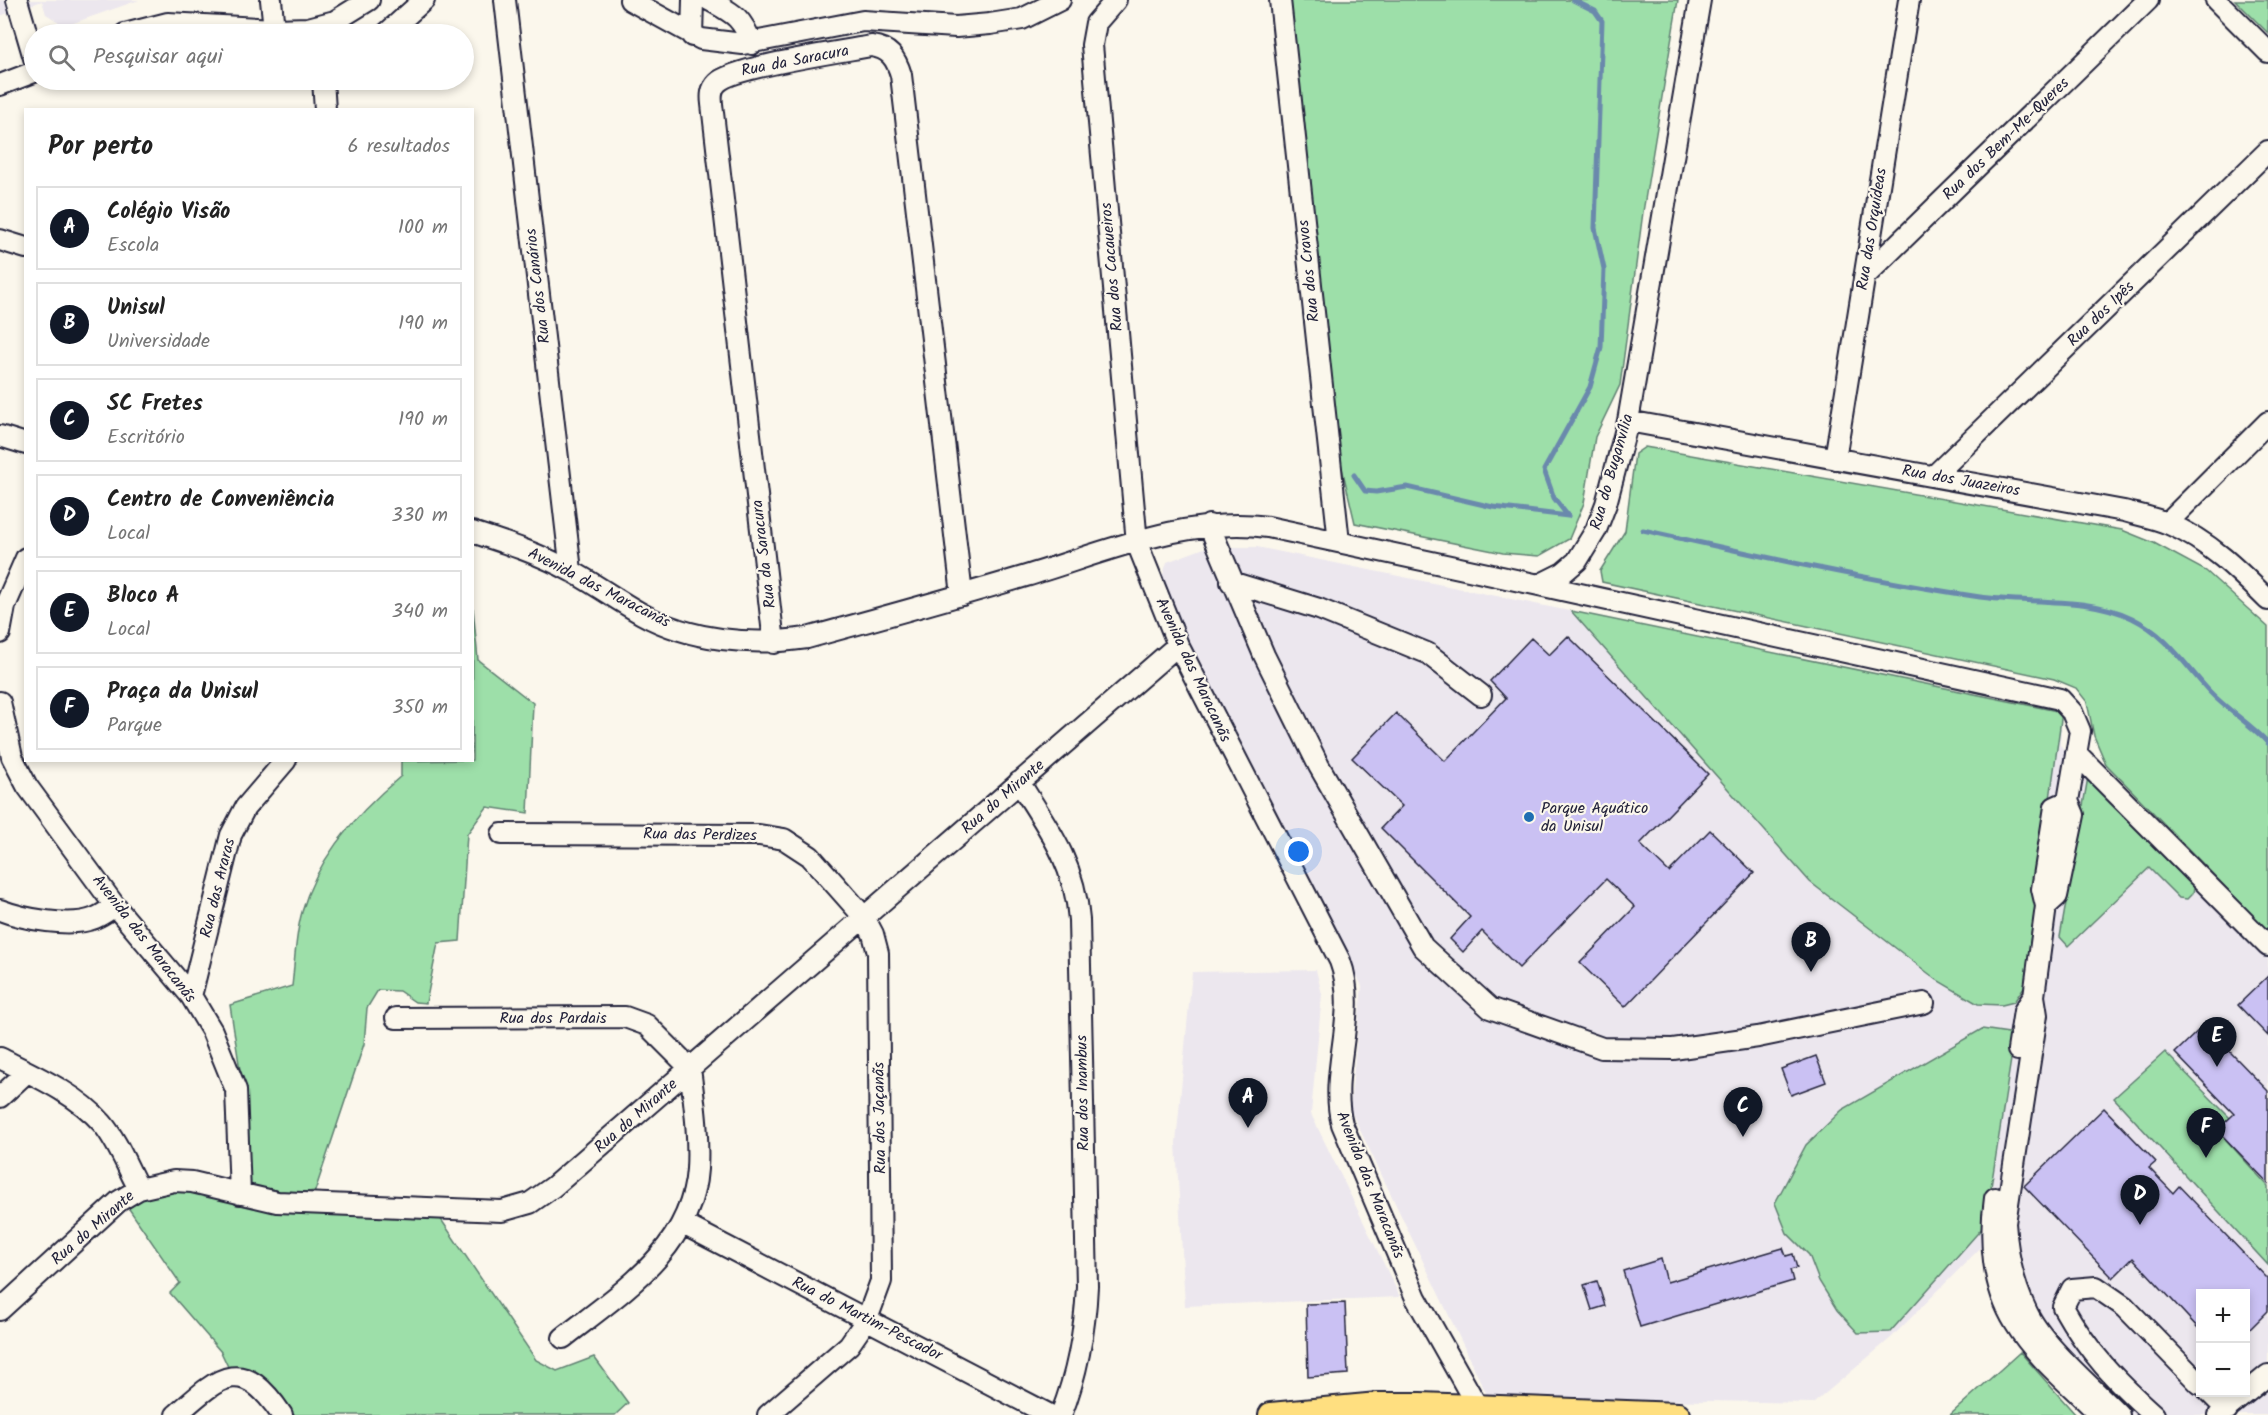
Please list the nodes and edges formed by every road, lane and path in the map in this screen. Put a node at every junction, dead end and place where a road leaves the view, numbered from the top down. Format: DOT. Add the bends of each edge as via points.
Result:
graph roads {
  1 [pos="16,0"];
  2 [pos="271,0"];
  3 [pos="369,0"];
  4 [pos="424,0"];
  5 [pos="505,0"];
  6 [pos="630,0"];
  7 [pos="693,0"];
  8 [pos="709,0"];
  9 [pos="1060,0"];
  10 [pos="1116,0"];
  11 [pos="1280,0"];
  12 [pos="1700,0"];
  13 [pos="1909,0"];
  14 [pos="2148,0"];
  15 [pos="2216,0"];
  16 [pos="164,24"];
  17 [pos="186,24"];
  18 [pos="273,24"];
  19 [pos="323,24"];
  20 [pos="398,24"];
  21 [pos="24,26"];
  22 [pos="692,36"];
  23 [pos="752,44"];
  24 [pos="2268,52"];
  25 [pos="24,76"];
  26 [pos="0,85"];
  27 [pos="324,90"];
  28 [pos="325,108"];
  29 [pos="2268,152"];
  30 [pos="0,240"];
  31 [pos="24,247"];
  32 [pos="1864,278"];
  33 [pos="1628,421"];
  34 [pos="2268,422"];
  35 [pos="0,436"];
  36 [pos="24,443"];
  37 [pos="1835,459"];
  38 [pos="1934,476"];
  39 [pos="2168,523"];
  40 [pos="1209,525"];
  41 [pos="474,533"];
  42 [pos="1339,542"];
  43 [pos="1137,543"];
  44 [pos="24,563"];
  45 [pos="571,571"];
  46 [pos="1231,582"];
  47 [pos="1539,585"];
  48 [pos="962,595"];
  49 [pos="2268,600"];
  50 [pos="0,633"];
  51 [pos="774,643"];
  52 [pos="1178,645"];
  53 [pos="1481,696"];
  54 [pos="0,702"];
  55 [pos="2076,753"];
  56 [pos="284,762"];
  57 [pos="1019,782"];
  58 [pos="502,834"];
  59 [pos="116,906"];
  60 [pos="0,910"];
  61 [pos="864,917"];
  62 [pos="2268,946"];
  63 [pos="190,996"];
  64 [pos="1924,1003"];
  65 [pos="396,1018"];
  66 [pos="0,1058"];
  67 [pos="690,1068"];
  68 [pos="27,1072"];
  69 [pos="0,1097"];
  70 [pos="139,1189"];
  71 [pos="240,1194"];
  72 [pos="683,1224"];
  73 [pos="0,1310"];
  74 [pos="867,1319"];
  75 [pos="563,1338"];
  76 [pos="2109,1375"];
  77 [pos="2268,1375"];
  78 [pos="2196,1380"];
  79 [pos="2090,1395"];
  80 [pos="2212,1397"];
  81 [pos="1477,1406"];
  82 [pos="2223,1413"];
  83 [pos="176,1415"];
  84 [pos="282,1415"];
  85 [pos="768,1415"];
  86 [pos="1050,1415"];
  87 [pos="1061,1415"];
  88 [pos="1270,1415"];
  89 [pos="1678,1415"];
  90 [pos="2100,1415"];
  91 [pos="2119,1415"];
  92 [pos="2154,1415"];
  1 -- 21 [label="street"];
  2 -- 18 [label="street"];
  3 -- 19 [label="street"];
  4 -- 20 [label="street"];
  5 -- 45 [label="street, Rua dos Canários"];
  6 -- 22 [label="street"];
  7 -- 22 [label="street"];
  8 -- 23 [label="street" via="738,16"];
  9 -- 23 [label="street" via="1022,18 990,24 956,27 862,21"];
  10 -- 43 [label="street, Rua dos Cacaueiros" via="1096,23 1092,45"];
  11 -- 42 [label="street, Rua dos Cravos"];
  12 -- 33 [label="street, Rua do Buganvília"];
  13 -- 32 [label="street, Rua das Orquídeas"];
  14 -- 32 [label="street, Rua dos Bem-Me-Queres"];
  15 -- 24 [label="street"];
  16 -- 17 [label="street"];
  22 -- 23 [label="street" via="720,43"];
  25 -- 26 [label="street"];
  27 -- 28 [label="street"];
  29 -- 38 [label="street, Rua dos Ipês"];
  30 -- 31 [label="street"];
  32 -- 37 [label="street, Rua das Orquídeas"];
  33 -- 37 [label="street, Rua dos Juazeiros"];
  33 -- 47 [label="street, Rua do Buganvília" via="1602,515 1588,546 1563,573"];
  34 -- 39 [label="street"];
  35 -- 36 [label="street"];
  37 -- 38 [label="street, Rua dos Juazeiros"];
  38 -- 39 [label="street, Rua dos Juazeiros" via="2124,511"];
  39 -- 49 [label="street, Rua dos Juazeiros" via="2227,560"];
  40 -- 42 [label="street" via="1240,523"];
  40 -- 43 [label="street"];
  40 -- 46 [label="street"];
  41 -- 45 [label="street, Avenida das Maracanãs"];
  42 -- 47 [label="street"];
  43 -- 48 [label="street, Avenida das Maracanãs"];
  43 -- 52 [label="street, Avenida das Maracanãs"];
  44 -- 50 [label="street" via="5,606"];
  45 -- 51 [label="street, Avenida das Maracanãs" via="668,626 723,639"];
  46 -- 53 [label="street" via="1319,609 1427,653"];
  46 -- 64 [label="street" via="1319,766 1423,947 1490,1008 1602,1048 1673,1050"];
  47 -- 55 [label="street" via="2060,699 2072,712 2080,731"];
  48 -- 51 [label="street, Avenida das Maracanãs" via="807,638"];
  48 -- 51 [label="street, Rua da Saracura" via="897,63 883,48 871,46 737,72 716,83 711,93"];
  52 -- 57 [label="street, Rua do Mirante"];
  52 -- 81 [label="street, Avenida das Maracanãs" via="1342,968 1348,997 1337,1098 1342,1124 1416,1298"];
  54 -- 59 [label="street, Avenida das Maracanãs" via="12,757 27,786"];
  55 -- 62 [label="street"];
  55 -- 79 [label="street" via="2068,801 2055,807 2042,889 2046,906 2034,996 2037,1015 2005,1223 2007,1254 2027,1314"];
  56 -- 63 [label="street, Rua das Araras" via="245,808 231,835"];
  57 -- 61 [label="street, Rua do Mirante"];
  57 -- 87 [label="street, Rua dos Inambus" via="1066,859 1078,899 1087,1286 1076,1374"];
  58 -- 61 [label="street, Rua das Perdizes" via="759,835 784,839 810,856"];
  59 -- 60 [label="street" via="94,919 78,922 21,918"];
  59 -- 63 [label="street, Avenida das Maracanãs"];
  61 -- 67 [label="street, Rua do Mirante"];
  61 -- 74 [label="street, Rua dos Jaçanãs" via="878,953 882,1260 881,1281"];
  63 -- 71 [label="street, Avenida das Maracanãs" via="212,1031 236,1090"];
  65 -- 67 [label="street, Rua dos Pardais" via="625,1017 647,1025"];
  66 -- 68 [label="street"];
  67 -- 71 [label="street, Rua do Mirante" via="553,1187 514,1209 278,1202"];
  67 -- 72 [label="street" via="697,1171"];
  68 -- 69 [label="street"];
  68 -- 70 [label="street" via="75,1101 102,1124"];
  70 -- 71 [label="street, Rua do Mirante" via="174,1180"];
  70 -- 73 [label="street, Rua do Mirante" via="119,1201"];
  72 -- 74 [label="street, Rua do Martim-Pescador"];
  72 -- 75 [label="street" via="652,1265"];
  74 -- 85 [label="street, Rua dos Jaçanãs" via="849,1345"];
  74 -- 86 [label="street, Rua do Martim-Pescador"];
  76 -- 78 [label="street" via="2063,1307 2072,1289 2096,1287 2125,1307"];
  76 -- 79 [label="street"];
  76 -- 92 [label="street"];
  77 -- 82 [label="street"];
  79 -- 90 [label="street"];
  79 -- 91 [label="street"];
  80 -- 82 [label="street"];
  81 -- 88 [label="main road" via="1378,1405"];
  81 -- 89 [label="main road"];
  83 -- 84 [label="street" via="217,1380 239,1377 259,1386"];
}
